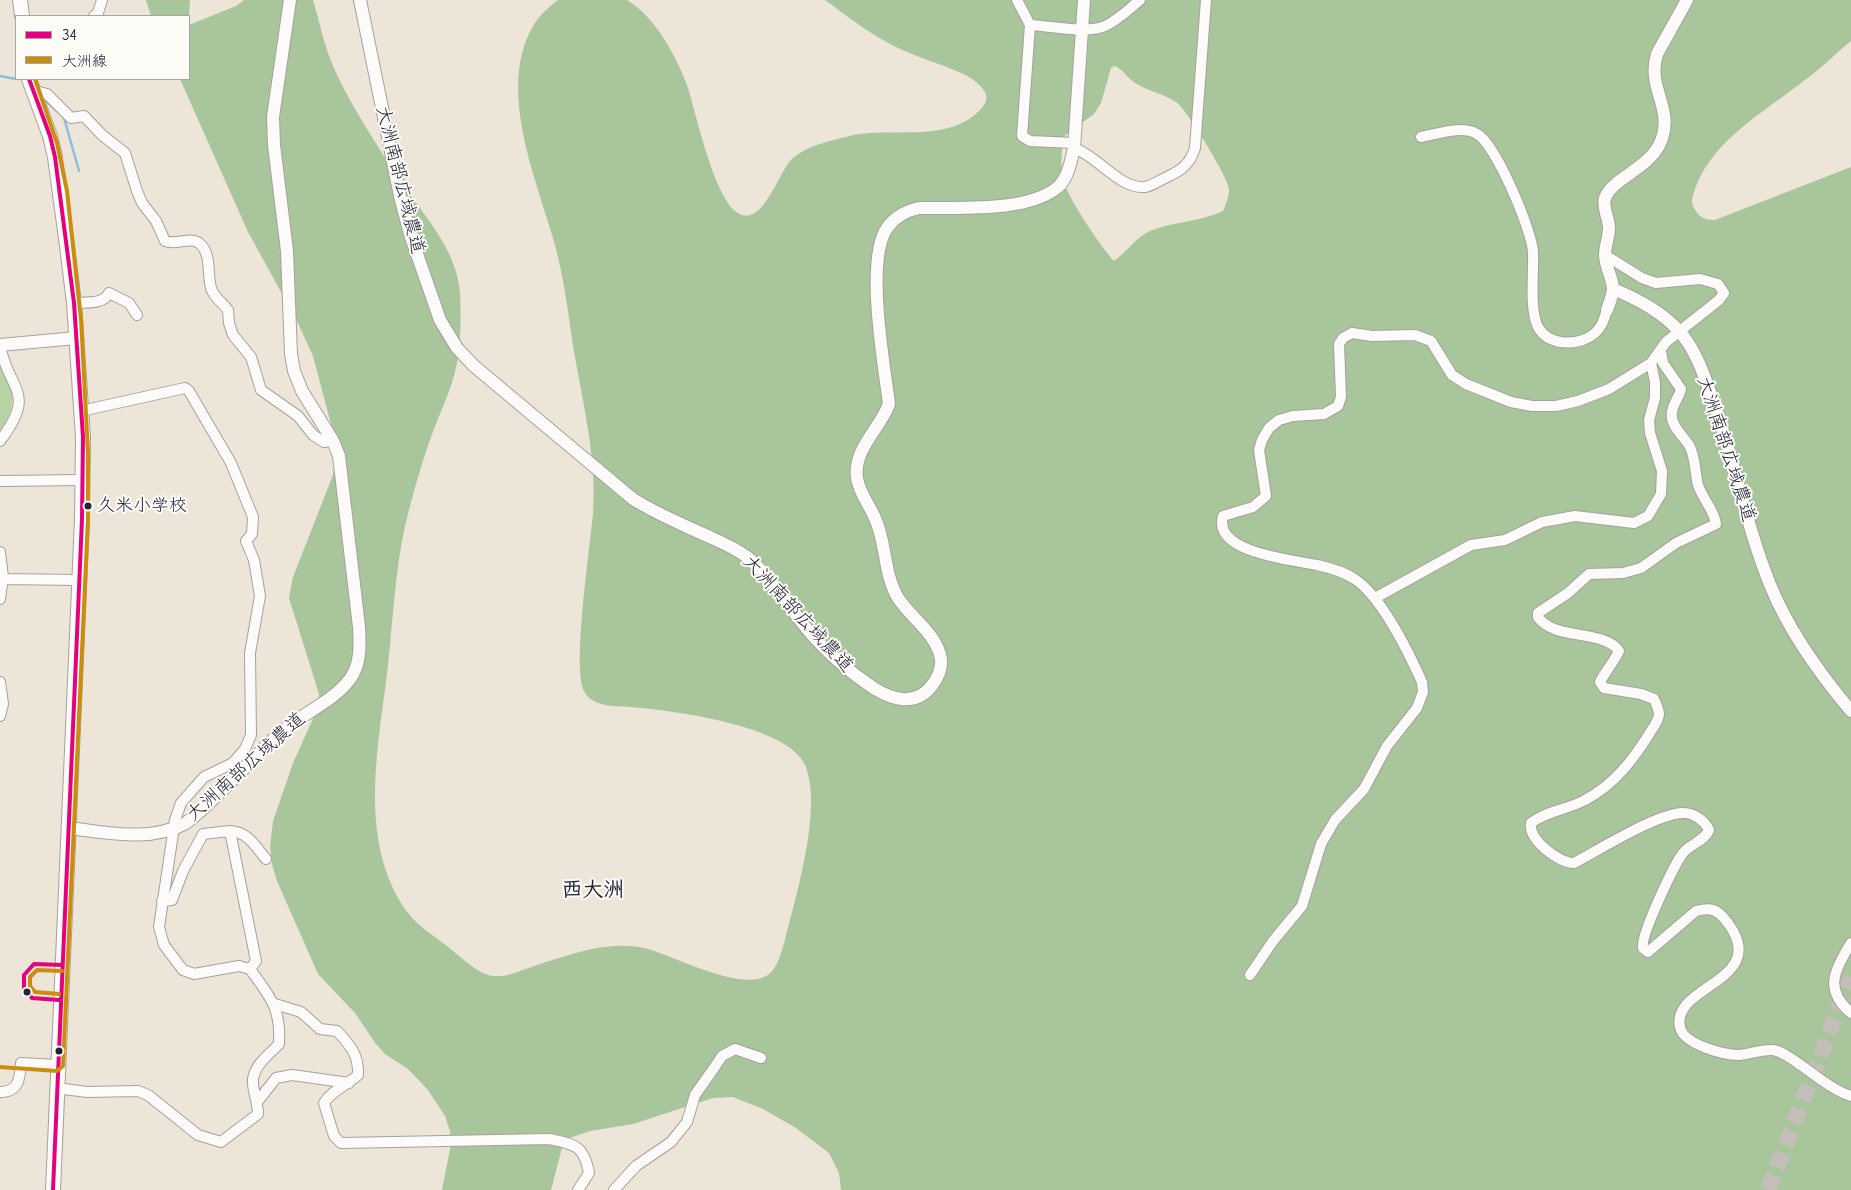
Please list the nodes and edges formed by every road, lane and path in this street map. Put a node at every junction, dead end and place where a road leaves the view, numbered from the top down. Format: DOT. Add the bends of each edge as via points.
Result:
graph roads {
  1 [pos="20,0"];
  2 [pos="102,0"];
  3 [pos="290,0"];
  4 [pos="360,0"];
  5 [pos="1017,0"];
  6 [pos="1084,0"];
  7 [pos="1140,0"];
  8 [pos="1206,0"];
  9 [pos="1687,0"];
  10 [pos="22,15"];
  11 [pos="95,15"];
  12 [pos="1030,25"];
  13 [pos="1082,29"];
  14 [pos="30,84"];
  15 [pos="1421,137"];
  16 [pos="1074,146"];
  17 [pos="1605,256"];
  18 [pos="1613,289"];
  19 [pos="74,303"];
  20 [pos="1607,310"];
  21 [pos="136,315"];
  22 [pos="1680,332"];
  23 [pos="76,338"];
  24 [pos="0,345"];
  25 [pos="1661,352"];
  26 [pos="1651,363"];
  27 [pos="81,411"];
  28 [pos="0,440"];
  29 [pos="333,442"];
  30 [pos="83,480"];
  31 [pos="0,481"];
  32 [pos="0,552"];
  33 [pos="1,578"];
  34 [pos="79,580"];
  35 [pos="0,598"];
  36 [pos="1375,598"];
  37 [pos="0,682"];
  38 [pos="1851,711"];
  39 [pos="0,716"];
  40 [pos="68,828"];
  41 [pos="174,830"];
  42 [pos="230,831"];
  43 [pos="266,859"];
  44 [pos="162,901"];
  45 [pos="1851,943"];
  46 [pos="250,969"];
  47 [pos="1250,975"];
  48 [pos="276,1004"];
  49 [pos="1851,1013"];
  50 [pos="761,1058"];
  51 [pos="57,1065"];
  52 [pos="349,1083"];
  53 [pos="56,1088"];
  54 [pos="0,1092"];
  55 [pos="1851,1096"];
  56 [pos="258,1101"];
  57 [pos="53,1190"];
  58 [pos="578,1190"];
  59 [pos="614,1190"];
  1 -- 10 [label="main road"];
  2 -- 11 [label="street"];
  3 -- 29 [label="street, 大洲南部広域農道" via="273,117 287,251 290,339 294,371 302,391"];
  4 -- 16 [label="street, 大洲南部広域農道" via="400,196 440,320 457,348 474,366 633,498 745,555 801,622 844,666 884,695 899,700 913,700 928,692 938,677 941,660 936,643 899,599 890,583 880,533 857,477 862,448 884,417 889,404 876,283 880,245 886,229 904,212 919,208 1004,205 1044,197 1059,186 1070,166"];
  5 -- 12 [label="street"];
  6 -- 13 [label="street, 大洲南部広域農道"];
  7 -- 13 [label="street" via="1114,21 1102,27"];
  8 -- 16 [label="street" via="1196,148 1191,162 1180,171 1146,187 1121,181 1088,153"];
  9 -- 17 [label="street" via="1654,63 1653,77 1665,123 1663,136 1651,157 1610,190 1605,198 1609,227"];
  12 -- 13 [label="street"];
  12 -- 16 [label="street" via="1022,136 1030,141"];
  13 -- 16 [label="street, 大洲南部広域農道"];
  14 -- 19 [label="main road" via="50,136"];
  14 -- 29 [label="street" via="47,94 71,118 84,116 125,153 142,203 156,221 165,241 171,244 192,240 205,250 215,299 228,310 229,323 251,356 261,390 298,416 314,435 324,442"];
  15 -- 20 [label="street" via="1466,130 1485,139 1530,232 1535,311 1538,327 1547,337 1559,342 1586,340 1603,324"];
  17 -- 18 [label="street"];
  17 -- 22 [label="street" via="1656,283 1700,279 1718,284 1724,292 1719,300"];
  18 -- 20 [label="street"];
  18 -- 22 [label="street, 大洲南部広域農道" via="1640,299"];
  19 -- 21 [label="street" via="99,301 109,293 129,303"];
  19 -- 23 [label="main road"];
  22 -- 25 [label="street" via="1666,342"];
  22 -- 38 [label="street, 大洲南部広域農道" via="1703,372 1720,419 1772,589 1801,645"];
  23 -- 24 [label="street"];
  23 -- 27 [label="main road"];
  24 -- 28 [label="street" via="19,392 19,403"];
  25 -- 26 [label="street"];
  25 -- 55 [label="street" via="1663,363 1681,389 1672,407 1672,419 1690,448 1696,464 1698,486 1716,524 1676,543 1641,568 1623,573 1589,574 1538,613 1542,623 1616,646 1619,651 1615,661 1600,682 1604,688 1654,699 1659,712 1640,749 1620,774 1583,802 1542,815 1531,823 1530,829 1556,858 1574,863 1643,826 1682,813 1693,814 1709,830 1706,836 1684,852 1651,917 1643,948 1648,952 1696,910 1706,908 1722,915 1737,934 1740,947 1734,963 1716,983 1682,1010 1681,1032 1687,1039 1716,1051 1738,1055 1770,1050 1780,1052 1825,1083"];
  26 -- 36 [label="street" via="1655,398 1649,420 1650,433 1662,471 1661,494 1648,516 1634,523 1575,516 1542,522 1505,540 1472,545"];
  26 -- 36 [label="street" via="1609,389 1578,401 1556,406 1532,406 1511,402 1466,384 1452,375 1431,341 1415,334 1372,336 1352,333 1343,338 1339,344 1341,397 1338,406 1324,414 1280,420 1269,428 1259,450 1266,496 1254,507 1223,516 1220,524 1231,539 1247,549 1340,572 1357,581"];
  27 -- 30 [label="main road"];
  27 -- 41 [label="street" via="185,388 231,463 253,517 252,534 246,540 254,560 260,596 250,653 251,735 245,749 233,763 204,777 188,793 181,803"];
  29 -- 41 [label="street, 大洲南部広域農道" via="342,474 359,627 360,651 356,667 338,692 280,733 200,812"];
  30 -- 31 [label="street"];
  30 -- 34 [label="main road"];
  32 -- 33 [label="street"];
  33 -- 34 [label="street"];
  33 -- 35 [label="street"];
  34 -- 40 [label="main road"];
  36 -- 47 [label="street" via="1415,667 1423,692 1417,708 1387,746 1364,789 1335,820 1321,844 1302,906"];
  37 -- 39 [label="street" via="3,704"];
  40 -- 41 [label="street, 大洲南部広域農道" via="132,835"];
  40 -- 51 [label="main road"];
  41 -- 44 [label="street"];
  42 -- 43 [label="street" via="241,832 252,840"];
  42 -- 44 [label="street" via="204,834 183,871 172,900"];
  42 -- 46 [label="street" via="256,961"];
  44 -- 46 [label="street" via="161,938 183,970 194,974 239,966"];
  45 -- 49 [label="street" via="1833,976 1834,991 1840,1004"];
  46 -- 48 [label="street"];
  48 -- 52 [label="street" via="301,1012 320,1029 337,1031 352,1047 359,1063 358,1075"];
  48 -- 56 [label="street" via="279,1044 257,1066 253,1079"];
  50 -- 59 [label="street" via="735,1049 722,1056 695,1095 687,1122 671,1142 636,1166"];
  51 -- 53 [label="main road"];
  51 -- 54 [label="street" via="21,1062 16,1086 8,1092"];
  52 -- 56 [label="street" via="292,1075 276,1078"];
  52 -- 58 [label="street" via="329,1095 324,1103 334,1136 341,1143 549,1140 570,1143 579,1148 587,1159 590,1173"];
  53 -- 56 [label="street" via="86,1092 138,1091 148,1095 198,1135 221,1142 258,1114"];
  53 -- 57 [label="main road"];
}
